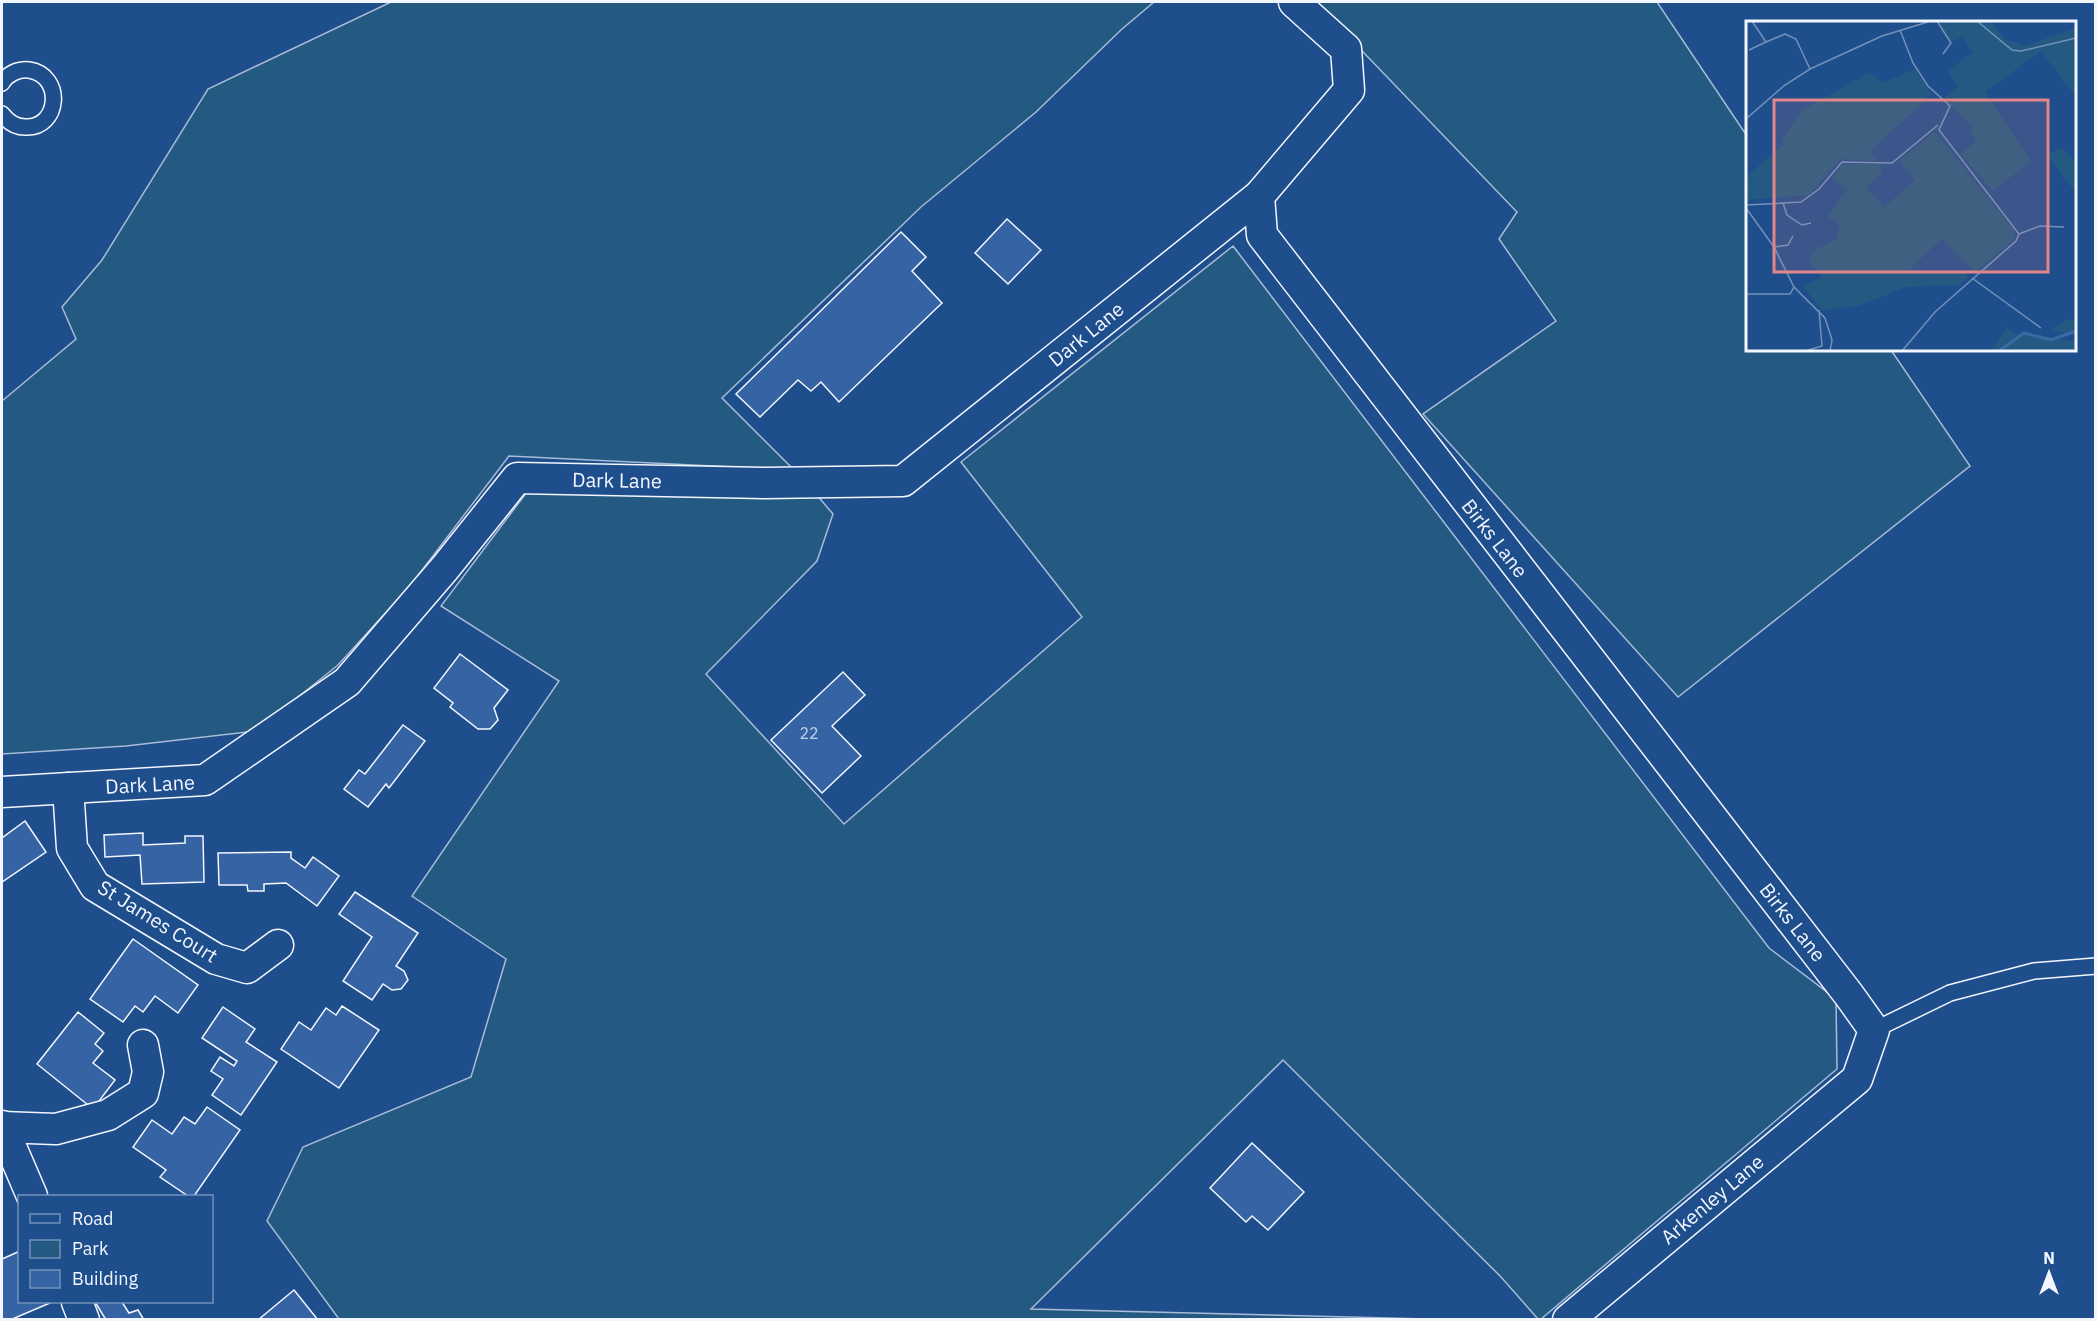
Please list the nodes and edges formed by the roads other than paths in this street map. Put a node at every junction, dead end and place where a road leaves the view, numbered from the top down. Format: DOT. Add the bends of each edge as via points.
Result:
graph roads {
  1 [pos="1294,2"];
  2 [pos="2,60"];
  3 [pos="6,78"];
  4 [pos="2,114"];
  5 [pos="1259,196"];
  6 [pos="68,788"];
  7 [pos="2,792"];
  8 [pos="278,945"];
  9 [pos="2096,966"];
  10 [pos="1874,1030"];
  11 [pos="143,1045"];
  12 [pos="2,1127"];
  13 [pos="31,1195"];
  14 [pos="77,1303"];
  15 [pos="84,1320"];
  16 [pos="1568,1320"];
  1 -- 5 [label="street" via="1346,49 1349,90"];
  2 -- 3 [label="lane"];
  3 -- 4 [label="lane" via="20,70 38,72 46,77 54,103 47,119 30,127 10,123"];
  5 -- 6 [label="street, Dark Lane" via="903,482 517,477 347,682 204,780"];
  5 -- 10 [label="street, Birks Lane" via="1262,235"];
  6 -- 7 [label="street, Dark Lane"];
  6 -- 8 [label="street, St James Court" via="72,849 95,886 216,959 247,968"];
  9 -- 10 [label="lane" via="2034,971 1950,993"];
  10 -- 16 [label="street, Arkenley Lane" via="1857,1079"];
  11 -- 12 [label="street" via="148,1072 143,1093 108,1115 56,1129"];
  12 -- 13 [label="street"];
  14 -- 15 [label="street"];
}
